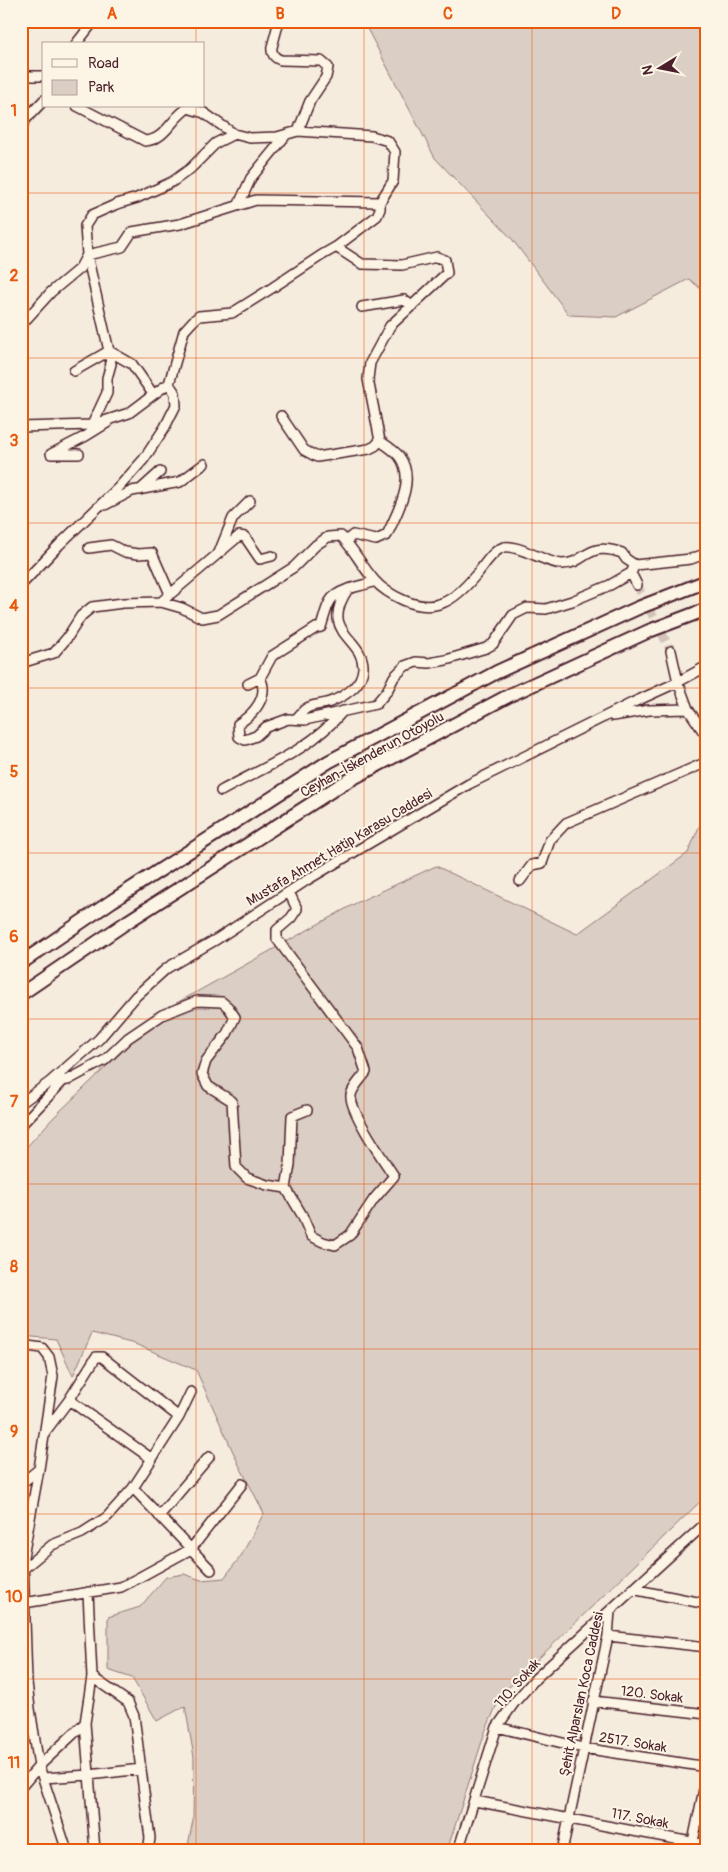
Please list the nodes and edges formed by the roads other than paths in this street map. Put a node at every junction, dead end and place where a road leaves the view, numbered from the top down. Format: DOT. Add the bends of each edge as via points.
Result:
graph roads {
  1 [pos="94,21"];
  2 [pos="279,21"];
  3 [pos="78,42"];
  4 [pos="21,76"];
  5 [pos="42,76"];
  6 [pos="42,102"];
  7 [pos="81,108"];
  8 [pos="188,108"];
  9 [pos="188,108"];
  10 [pos="22,124"];
  11 [pos="298,131"];
  12 [pos="234,134"];
  13 [pos="286,135"];
  14 [pos="380,202"];
  15 [pos="239,204"];
  16 [pos="336,247"];
  17 [pos="87,255"];
  18 [pos="412,306"];
  19 [pos="362,307"];
  20 [pos="21,324"];
  21 [pos="109,351"];
  22 [pos="74,372"];
  23 [pos="169,384"];
  24 [pos="153,394"];
  25 [pos="282,416"];
  26 [pos="114,418"];
  27 [pos="92,425"];
  28 [pos="21,427"];
  29 [pos="380,441"];
  30 [pos="79,454"];
  31 [pos="204,464"];
  32 [pos="160,472"];
  33 [pos="140,490"];
  34 [pos="250,501"];
  35 [pos="98,508"];
  36 [pos="346,541"];
  37 [pos="89,548"];
  38 [pos="220,551"];
  39 [pos="707,553"];
  40 [pos="272,556"];
  41 [pos="633,569"];
  42 [pos="375,581"];
  43 [pos="707,582"];
  44 [pos="21,585"];
  45 [pos="637,585"];
  46 [pos="348,589"];
  47 [pos="170,594"];
  48 [pos="161,602"];
  49 [pos="707,609"];
  50 [pos="671,651"];
  51 [pos="21,663"];
  52 [pos="707,666"];
  53 [pos="260,678"];
  54 [pos="678,682"];
  55 [pos="248,684"];
  56 [pos="688,709"];
  57 [pos="343,711"];
  58 [pos="296,719"];
  59 [pos="599,720"];
  60 [pos="707,737"];
  61 [pos="707,762"];
  62 [pos="221,791"];
  63 [pos="520,881"];
  64 [pos="289,892"];
  65 [pos="21,963"];
  66 [pos="21,994"];
  67 [pos="64,1080"];
  68 [pos="50,1082"];
  69 [pos="21,1103"];
  70 [pos="307,1110"];
  71 [pos="21,1125"];
  72 [pos="286,1188"];
  73 [pos="21,1345"];
  74 [pos="191,1392"];
  75 [pos="69,1400"];
  76 [pos="179,1417"];
  77 [pos="44,1433"];
  78 [pos="209,1457"];
  79 [pos="152,1459"];
  80 [pos="39,1469"];
  81 [pos="21,1484"];
  82 [pos="242,1484"];
  83 [pos="133,1488"];
  84 [pos="159,1516"];
  85 [pos="30,1522"];
  86 [pos="707,1522"];
  87 [pos="21,1529"];
  88 [pos="191,1549"];
  89 [pos="22,1558"];
  90 [pos="23,1569"];
  91 [pos="211,1570"];
  92 [pos="632,1589"];
  93 [pos="88,1592"];
  94 [pos="24,1603"];
  95 [pos="707,1604"];
  96 [pos="610,1611"];
  97 [pos="23,1626"];
  98 [pos="608,1636"];
  99 [pos="707,1647"];
  100 [pos="92,1677"];
  101 [pos="593,1701"];
  102 [pos="30,1709"];
  103 [pos="707,1714"];
  104 [pos="21,1721"];
  105 [pos="85,1723"];
  106 [pos="497,1727"];
  107 [pos="583,1748"];
  108 [pos="39,1766"];
  109 [pos="707,1767"];
  110 [pos="141,1769"];
  111 [pos="89,1775"];
  112 [pos="707,1775"];
  113 [pos="43,1778"];
  114 [pos="21,1787"];
  115 [pos="475,1801"];
  116 [pos="704,1803"];
  117 [pos="569,1818"];
  118 [pos="707,1845"];
  119 [pos="692,1846"];
  120 [pos="67,1851"];
  121 [pos="95,1851"];
  122 [pos="148,1851"];
  123 [pos="458,1851"];
  124 [pos="562,1851"];
  1 -- 3 [label="street"];
  2 -- 11 [label="street" via="271,51 275,57 321,61 328,67"];
  4 -- 5 [label="street"];
  6 -- 10 [label="street"];
  7 -- 9 [label="street" via="146,142 164,134"];
  8 -- 12 [label="street" via="204,113"];
  11 -- 13 [label="street"];
  11 -- 14 [label="street" via="372,136 388,141 395,152 393,182"];
  12 -- 13 [label="street" via="250,138"];
  12 -- 17 [label="street" via="216,143 172,182 92,215 85,226"];
  13 -- 15 [label="street" via="251,178"];
  14 -- 15 [label="street" via="256,200"];
  14 -- 16 [label="street" via="377,216"];
  15 -- 17 [label="street" via="180,224 132,232 122,247"];
  16 -- 18 [label="street" via="362,264 402,265 437,258 445,260 447,273"];
  16 -- 23 [label="street" via="232,312 199,316 192,321 184,331"];
  17 -- 20 [label="street" via="80,268 51,292"];
  17 -- 21 [label="street"];
  18 -- 19 [label="street" via="404,300"];
  18 -- 29 [label="street" via="390,326 368,370"];
  21 -- 22 [label="street"];
  21 -- 24 [label="street" via="132,364"];
  21 -- 27 [label="street" via="111,364 106,378 107,393"];
  23 -- 24 [label="street"];
  23 -- 35 [label="street" via="175,393 176,405 165,427 144,459"];
  24 -- 26 [label="street" via="129,413"];
  25 -- 29 [label="street" via="304,450 317,457 369,449"];
  26 -- 27 [label="street"];
  26 -- 30 [label="street" via="51,454"];
  27 -- 28 [label="street"];
  29 -- 36 [label="street" via="398,455 404,466 407,483 402,498 387,535 376,540 353,535"];
  31 -- 33 [label="street" via="180,482"];
  32 -- 33 [label="street"];
  33 -- 35 [label="street"];
  34 -- 38 [label="street" via="233,518"];
  35 -- 44 [label="street"];
  36 -- 42 [label="street"];
  36 -- 48 [label="street" via="341,536 328,537 294,567 218,615 202,618"];
  37 -- 47 [label="street" via="111,545 125,552 152,553"];
  38 -- 40 [label="street" via="239,536 245,538 260,559"];
  38 -- 47 [label="street"];
  39 -- 41 [label="street"];
  41 -- 42 [label="street" via="622,553 602,548 564,564 503,547 452,599 438,605 416,606 390,594"];
  41 -- 45 [label="street"];
  41 -- 57 [label="street" via="610,585 572,601 546,609 527,608 514,615 493,644 486,648 446,660 405,666 394,676 376,704"];
  42 -- 46 [label="street"];
  43 -- 65 [label="highway, Ceyhan-İskenderun Otoyolu" via="638,608 497,672 328,762"];
  46 -- 53 [label="street" via="337,592 329,601 321,626 272,656"];
  46 -- 58 [label="street" via="340,600 338,614 340,627 360,654 363,669 358,685 329,702 307,708"];
  47 -- 48 [label="street"];
  48 -- 51 [label="street" via="92,607 81,616 54,653"];
  49 -- 66 [label="highway, Ceyhan-İskenderun Otoyolu" via="510,695 342,784"];
  50 -- 54 [label="street"];
  52 -- 54 [label="street, Mustafa Ahmet Hatip Karasu Caddesi"];
  53 -- 55 [label="street"];
  53 -- 58 [label="street" via="264,684 260,703 238,724 239,737 245,740 266,727"];
  54 -- 56 [label="street"];
  54 -- 59 [label="street, Mustafa Ahmet Hatip Karasu Caddesi"];
  56 -- 59 [label="street" via="649,710"];
  56 -- 60 [label="street"];
  57 -- 58 [label="street"];
  57 -- 62 [label="street" via="307,744"];
  59 -- 64 [label="street, Mustafa Ahmet Hatip Karasu Caddesi" via="469,784"];
  61 -- 63 [label="street" via="566,823 550,840 542,863 532,865"];
  64 -- 68 [label="street, Mustafa Ahmet Hatip Karasu Caddesi" via="167,968 136,996 98,1039"];
  64 -- 72 [label="street" via="297,909 277,930 277,939 358,1048 366,1072 351,1094 352,1104 372,1144 394,1176 350,1235 335,1245 311,1236"];
  67 -- 68 [label="street"];
  67 -- 71 [label="street"];
  67 -- 72 [label="street" via="105,1060 128,1038 162,1015 197,1001 222,1002 235,1017 227,1034 206,1061 202,1074 208,1086 232,1101 236,1167 247,1178"];
  68 -- 69 [label="street, Mustafa Ahmet Hatip Karasu Caddesi"];
  70 -- 72 [label="street" via="292,1116"];
  73 -- 77 [label="street" via="42,1348 49,1357 52,1376"];
  74 -- 76 [label="street"];
  75 -- 76 [label="street" via="96,1358 102,1357"];
  75 -- 77 [label="street"];
  75 -- 79 [label="street"];
  76 -- 79 [label="street"];
  77 -- 80 [label="street"];
  78 -- 84 [label="street"];
  79 -- 83 [label="street"];
  80 -- 81 [label="street"];
  80 -- 85 [label="street"];
  82 -- 88 [label="street"];
  83 -- 84 [label="street"];
  83 -- 90 [label="street" via="107,1517 52,1546"];
  84 -- 88 [label="street"];
  85 -- 87 [label="street"];
  85 -- 89 [label="street"];
  86 -- 92 [label="street, Şehit Alparslan Koca Caddesi"];
  88 -- 91 [label="street"];
  88 -- 93 [label="street" via="121,1586"];
  89 -- 90 [label="street"];
  90 -- 94 [label="street"];
  92 -- 95 [label="street"];
  92 -- 96 [label="street, Şehit Alparslan Koca Caddesi"];
  93 -- 94 [label="street"];
  93 -- 100 [label="street"];
  94 -- 97 [label="street"];
  96 -- 98 [label="street, Şehit Alparslan Koca Caddesi"];
  96 -- 106 [label="street, 110. Sokak" via="536,1678"];
  97 -- 102 [label="street"];
  98 -- 99 [label="street"];
  98 -- 101 [label="street, Şehit Alparslan Koca Caddesi"];
  100 -- 105 [label="street"];
  100 -- 110 [label="street" via="128,1702 134,1716"];
  101 -- 103 [label="street, 120. Sokak"];
  101 -- 107 [label="street, Şehit Alparslan Koca Caddesi"];
  102 -- 104 [label="street"];
  102 -- 108 [label="street"];
  105 -- 108 [label="street"];
  105 -- 111 [label="street"];
  106 -- 107 [label="street, 2517. Sokak"];
  106 -- 115 [label="street, 110. Sokak"];
  107 -- 109 [label="street, 2517. Sokak"];
  107 -- 117 [label="street, Şehit Alparslan Koca Caddesi"];
  108 -- 113 [label="street"];
  108 -- 114 [label="street"];
  110 -- 111 [label="street"];
  110 -- 122 [label="street" via="150,1838"];
  111 -- 113 [label="street"];
  111 -- 121 [label="street"];
  112 -- 116 [label="street"];
  113 -- 120 [label="street"];
  115 -- 117 [label="street, 117. Sokak"];
  115 -- 123 [label="street, 110. Sokak"];
  116 -- 119 [label="street"];
  117 -- 119 [label="street, 117. Sokak"];
  117 -- 124 [label="street, Şehit Alparslan Koca Caddesi"];
  118 -- 119 [label="street, 117. Sokak"];
}
